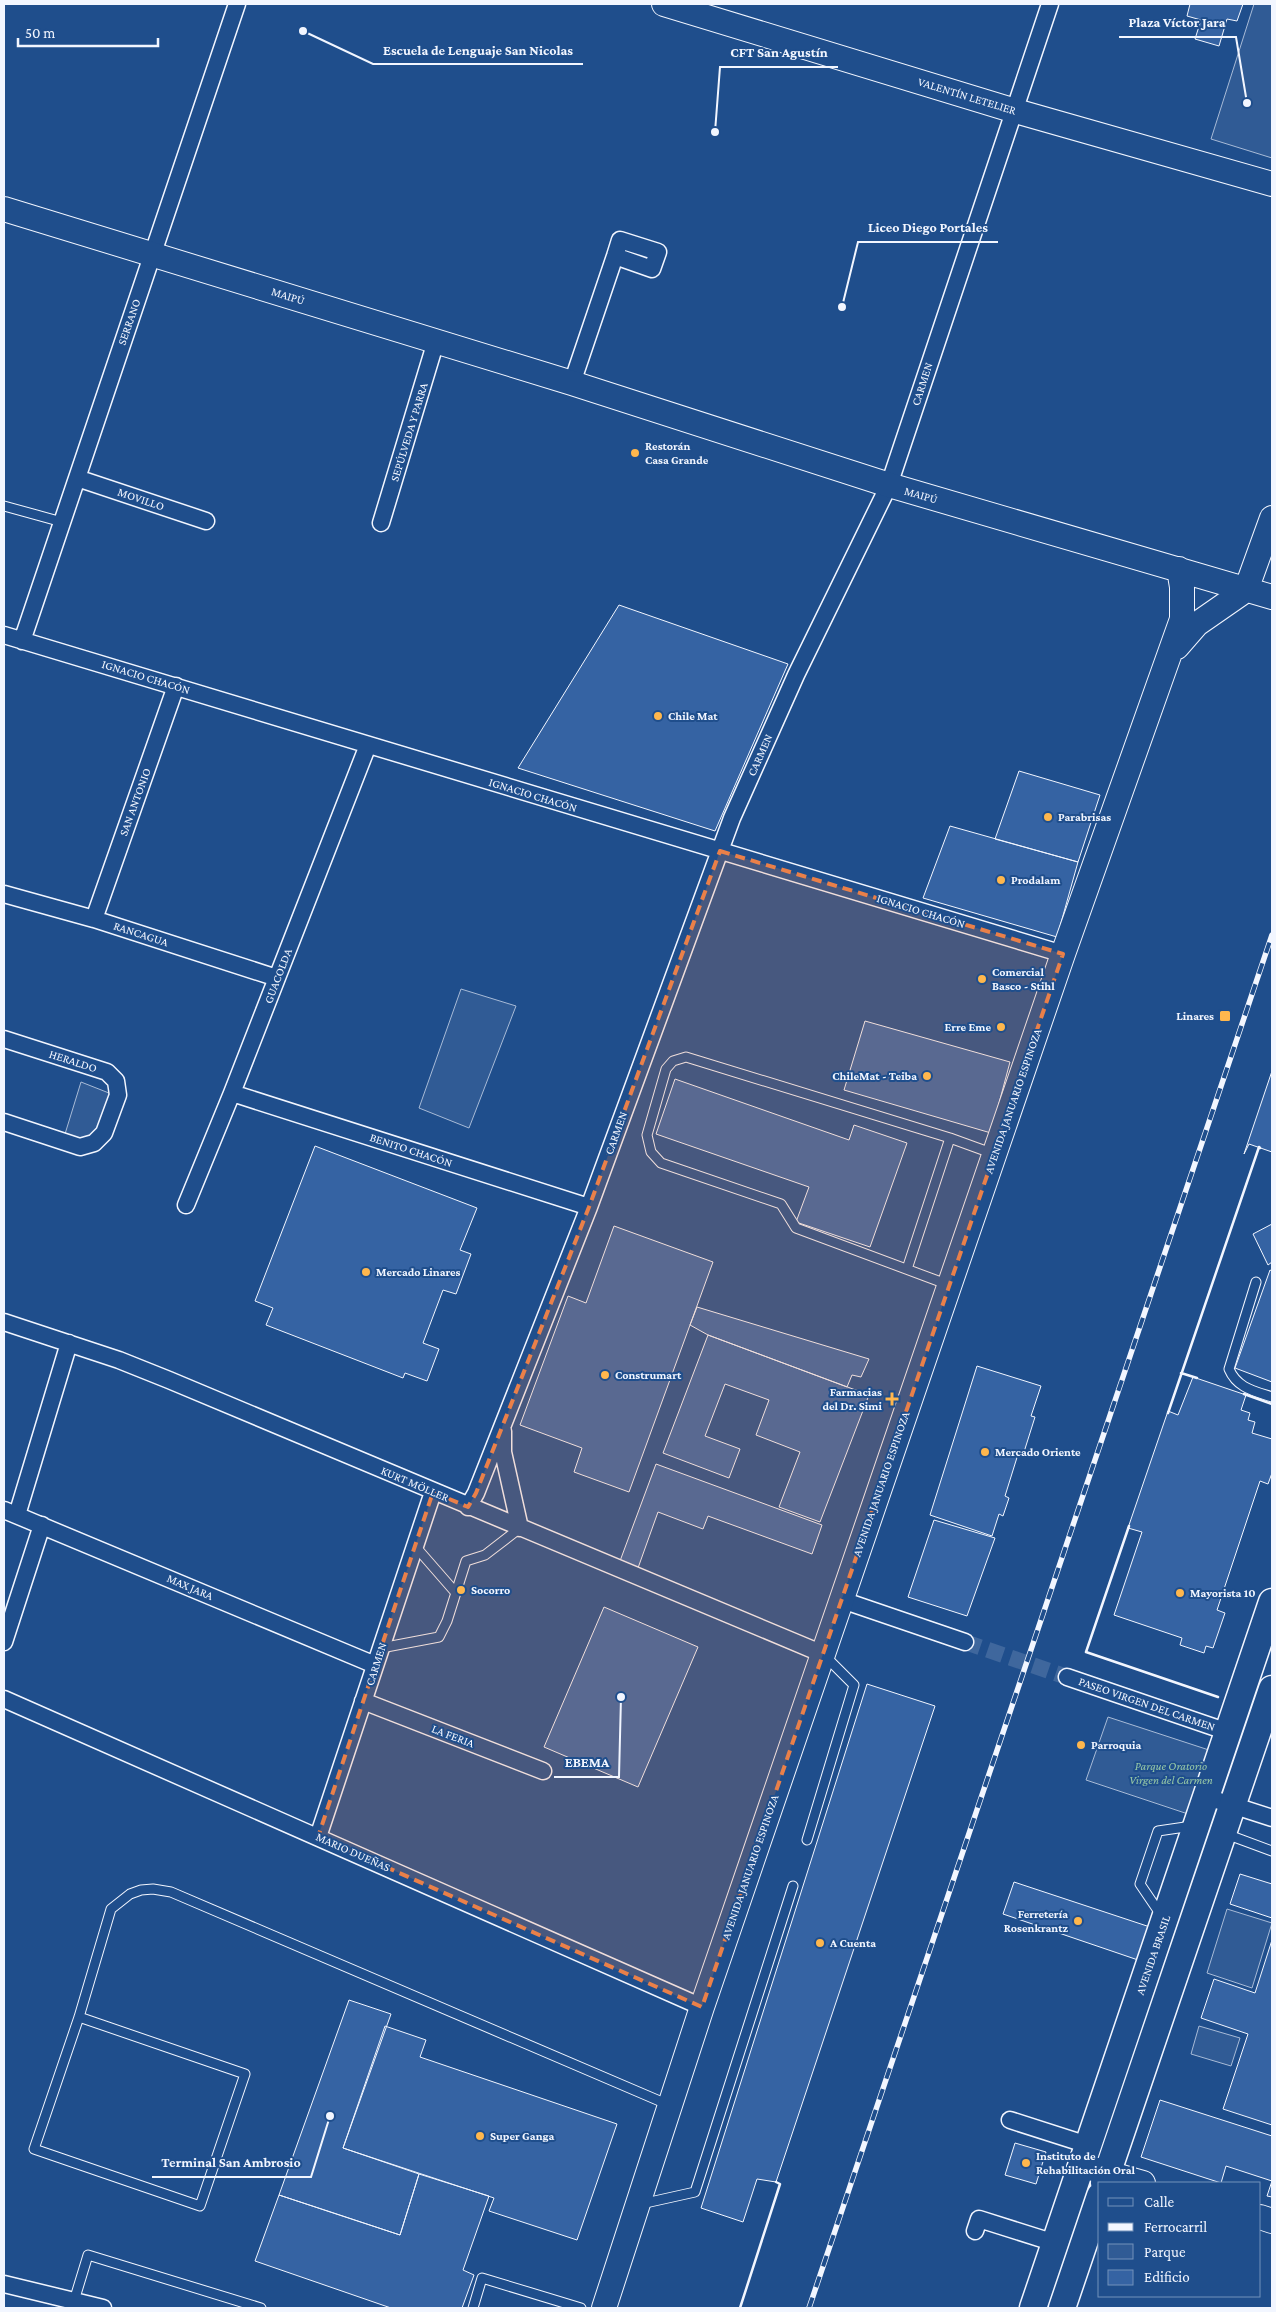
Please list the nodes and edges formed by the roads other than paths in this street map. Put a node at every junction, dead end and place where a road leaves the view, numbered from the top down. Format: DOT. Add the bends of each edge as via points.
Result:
graph roads {
  1 [pos="237,4"];
  2 [pos="664,4"];
  3 [pos="1050,4"];
  4 [pos="1012,110"];
  5 [pos="1272,184"];
  6 [pos="4,209"];
  7 [pos="152,255"];
  8 [pos="615,256"];
  9 [pos="436,341"];
  10 [pos="572,383"];
  11 [pos="77,478"];
  12 [pos="889,485"];
  13 [pos="4,506"];
  14 [pos="1272,518"];
  15 [pos="206,521"];
  16 [pos="62,522"];
  17 [pos="381,523"];
  18 [pos="1179,569"];
  19 [pos="1246,590"];
  20 [pos="1272,597"];
  21 [pos="4,635"];
  22 [pos="22,641"];
  23 [pos="1166,663"];
  24 [pos="176,686"];
  25 [pos="368,745"];
  26 [pos="720,851"];
  27 [pos="4,894"];
  28 [pos="94,918"];
  29 [pos="1063,954"];
  30 [pos="277,978"];
  31 [pos="4,1039"];
  32 [pos="232,1093"];
  33 [pos="4,1122"];
  34 [pos="950,1138"];
  35 [pos="994,1154"];
  36 [pos="186,1205"];
  37 [pos="589,1207"];
  38 [pos="907,1269"];
  39 [pos="1256,1282"];
  40 [pos="950,1286"];
  41 [pos="4,1322"];
  42 [pos="70,1343"];
  43 [pos="1272,1397"];
  44 [pos="503,1421"];
  45 [pos="433,1492"];
  46 [pos="468,1507"];
  47 [pos="10,1513"];
  48 [pos="42,1525"];
  49 [pos="520,1528"];
  50 [pos="415,1546"];
  51 [pos="456,1593"];
  52 [pos="842,1600"];
  53 [pos="1272,1602"];
  54 [pos="4,1642"];
  55 [pos="965,1642"];
  56 [pos="381,1648"];
  57 [pos="823,1654"];
  58 [pos="376,1665"];
  59 [pos="1067,1677"];
  60 [pos="1272,1689"];
  61 [pos="4,1698"];
  62 [pos="363,1701"];
  63 [pos="1228,1732"];
  64 [pos="543,1771"];
  65 [pos="1207,1796"];
  66 [pos="1232,1806"];
  67 [pos="1272,1818"];
  68 [pos="1197,1826"];
  69 [pos="1223,1833"];
  70 [pos="318,1837"];
  71 [pos="807,1840"];
  72 [pos="1272,1851"];
  73 [pos="793,1886"];
  74 [pos="1165,1920"];
  75 [pos="702,2007"];
  76 [pos="79,2017"];
  77 [pos="670,2106"];
  78 [pos="1010,2120"];
  79 [pos="1085,2155"];
  80 [pos="1103,2182"];
  81 [pos="1105,2182"];
  82 [pos="1098,2202"];
  83 [pos="636,2205"];
  84 [pos="975,2231"];
  85 [pos="1055,2243"];
  86 [pos="4,2284"];
  87 [pos="74,2301"];
  88 [pos="101,2308"];
  89 [pos="261,2308"];
  90 [pos="473,2308"];
  91 [pos="581,2308"];
  92 [pos="604,2308"];
  93 [pos="1033,2308"];
  94 [pos="1062,2308"];
  1 -- 7 [label="street, SERRANO"];
  2 -- 4 [label="main road, VALENTÍN LETELIER"];
  3 -- 4 [label="street, CARMEN"];
  4 -- 5 [label="main road, VALENTÍN LETELIER"];
  4 -- 12 [label="street, CARMEN"];
  6 -- 7 [label="main road, MAIPÚ"];
  7 -- 9 [label="main road, MAIPÚ"];
  7 -- 11 [label="street, SERRANO"];
  8 -- 10 [label="street"];
  9 -- 10 [label="main road, MAIPÚ"];
  9 -- 17 [label="street, SEPÚLVEDA Y PARRA"];
  10 -- 12 [label="main road, MAIPÚ"];
  11 -- 15 [label="street, MOVILLO"];
  11 -- 16 [label="street, SERRANO"];
  12 -- 18 [label="main road, MAIPÚ"];
  12 -- 26 [label="street, CARMEN" via="796,675"];
  13 -- 16 [label="lane"];
  14 -- 19 [label="main road"];
  16 -- 22 [label="street, SERRANO"];
  18 -- 19 [label="main road, MAIPÚ"];
  18 -- 23 [label="main road, AVENIDA JANUARIO ESPINOZA" via="1183,610"];
  19 -- 20 [label="main road, MAIPÚ"];
  19 -- 23 [label="main road, AVENIDA JANUARIO ESPINOZA" via="1197,624"];
  21 -- 22 [label="street, IGNACIO CHACÓN"];
  22 -- 24 [label="street, IGNACIO CHACÓN"];
  23 -- 29 [label="main road, AVENIDA JANUARIO ESPINOZA"];
  24 -- 25 [label="street, IGNACIO CHACÓN"];
  24 -- 28 [label="street, SAN ANTONIO"];
  25 -- 26 [label="street, IGNACIO CHACÓN"];
  25 -- 30 [label="street, GUACOLDA"];
  26 -- 29 [label="street, IGNACIO CHACÓN"];
  26 -- 37 [label="street, CARMEN"];
  27 -- 28 [label="street, RANCAGUA"];
  28 -- 30 [label="street, RANCAGUA"];
  29 -- 35 [label="main road, AVENIDA JANUARIO ESPINOZA"];
  30 -- 32 [label="street, GUACOLDA"];
  31 -- 33 [label="street, HERALDO" via="107,1072 116,1082 118,1095 104,1133 94,1143 80,1147"];
  32 -- 36 [label="street, GUACOLDA"];
  32 -- 37 [label="street, BENITO CHACÓN"];
  34 -- 35 [label="lane"];
  34 -- 38 [label="lane"];
  34 -- 38 [label="lane" via="686,1057 673,1060 666,1069 647,1135 656,1158 668,1166 781,1204 796,1228"];
  35 -- 40 [label="main road, AVENIDA JANUARIO ESPINOZA"];
  37 -- 44 [label="street, CARMEN"];
  38 -- 40 [label="lane"];
  39 -- 43 [label="lane" via="1229,1369 1242,1387"];
  40 -- 52 [label="main road, AVENIDA JANUARIO ESPINOZA"];
  41 -- 42 [label="street, KURT MÖLLER"];
  42 -- 45 [label="street, KURT MÖLLER" via="169,1380"];
  42 -- 47 [label="street"];
  44 -- 46 [label="street, CARMEN"];
  44 -- 49 [label="street" via="503,1452"];
  45 -- 46 [label="street, KURT MÖLLER"];
  45 -- 50 [label="street, CARMEN"];
  46 -- 49 [label="street, KURT MÖLLER"];
  47 -- 48 [label="street, MAX JARA"];
  48 -- 54 [label="street"];
  48 -- 58 [label="street, MAX JARA"];
  49 -- 51 [label="lane" via="485,1555 466,1561"];
  49 -- 57 [label="street, KURT MÖLLER"];
  50 -- 51 [label="lane"];
  50 -- 56 [label="street, CARMEN"];
  51 -- 56 [label="lane" via="439,1637"];
  52 -- 55 [label="street"];
  52 -- 57 [label="main road, AVENIDA JANUARIO ESPINOZA"];
  53 -- 63 [label="main road, AVENIDA BRASIL"];
  56 -- 58 [label="street, CARMEN"];
  57 -- 71 [label="lane" via="854,1685"];
  57 -- 75 [label="main road, AVENIDA JANUARIO ESPINOZA"];
  58 -- 62 [label="street, CARMEN"];
  59 -- 63 [label="street, PASEO VIRGEN DEL CARMEN"];
  60 -- 66 [label="main road"];
  61 -- 70 [label="street, MARIO DUEÑAS"];
  62 -- 64 [label="street, LA FERIA"];
  62 -- 70 [label="street, CARMEN"];
  63 -- 65 [label="main road, AVENIDA BRASIL"];
  65 -- 66 [label="street"];
  65 -- 68 [label="main road, AVENIDA BRASIL"];
  66 -- 67 [label="street"];
  66 -- 69 [label="main road"];
  68 -- 74 [label="main road, AVENIDA BRASIL"];
  68 -- 74 [label="lane" via="1158,1831 1140,1884"];
  69 -- 72 [label="lane"];
  69 -- 81 [label="main road"];
  70 -- 75 [label="street, MARIO DUEÑAS"];
  73 -- 83 [label="lane" via="695,2192"];
  74 -- 79 [label="main road, AVENIDA BRASIL"];
  75 -- 77 [label="main road, AVENIDA JANUARIO ESPINOZA"];
  76 -- 76 [label="lane" via="245,2074 200,2206 34,2148"];
  76 -- 77 [label="lane" via="112,1909 130,1894 141,1890 162,1890"];
  77 -- 83 [label="main road, AVENIDA JANUARIO ESPINOZA"];
  78 -- 79 [label="street"];
  79 -- 80 [label="main road"];
  79 -- 85 [label="main road, AVENIDA BRASIL"];
  82 -- 94 [label="main road"];
  83 -- 92 [label="main road, AVENIDA JANUARIO ESPINOZA"];
  84 -- 85 [label="street" via="979,2219"];
  85 -- 93 [label="main road, AVENIDA BRASIL"];
  86 -- 87 [label="street"];
  87 -- 88 [label="street"];
  87 -- 89 [label="lane" via="88,2256"];
  90 -- 91 [label="lane" via="482,2278"];
}
